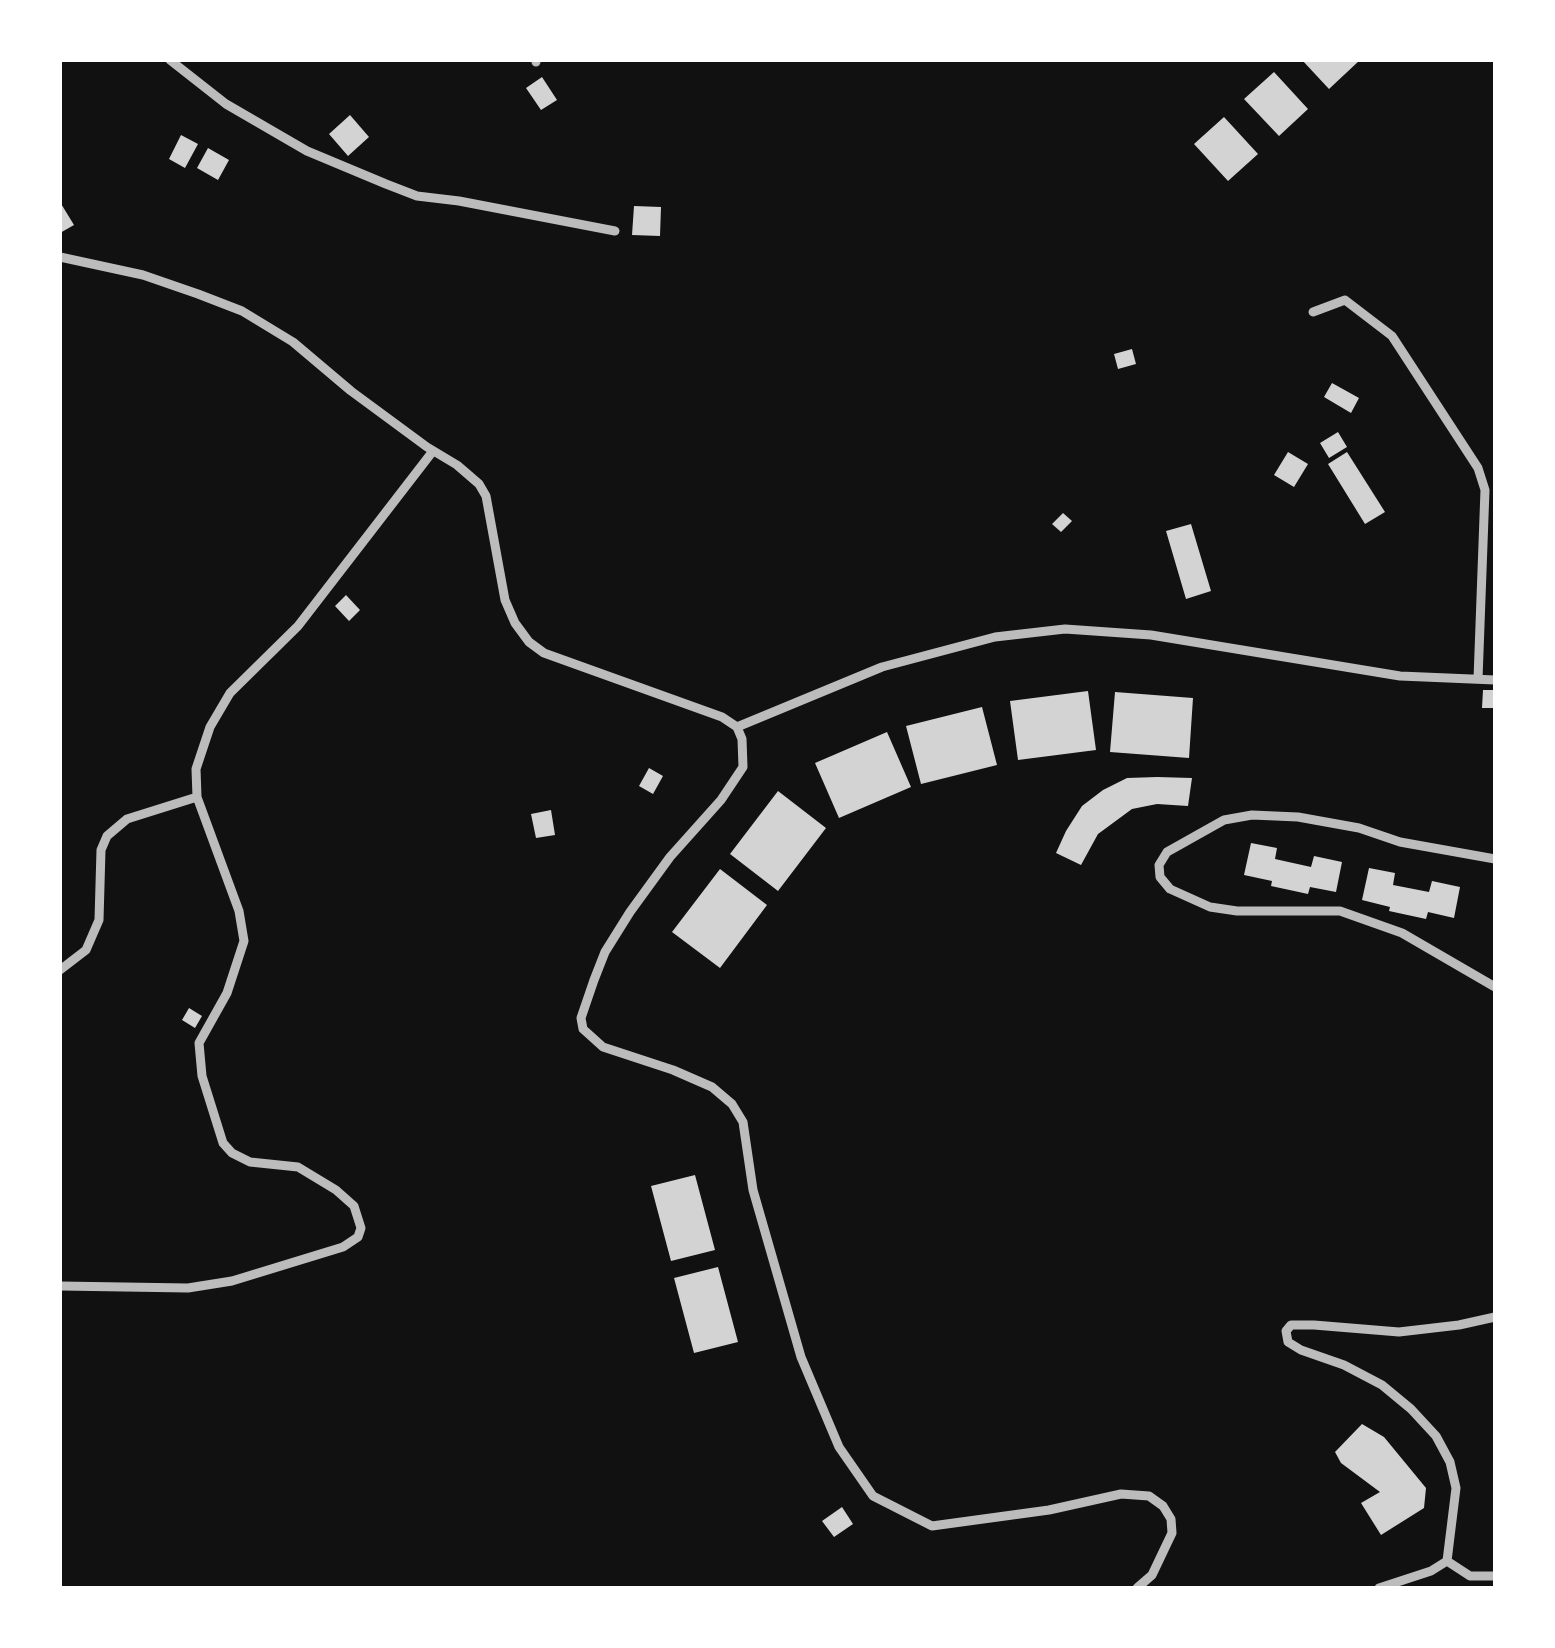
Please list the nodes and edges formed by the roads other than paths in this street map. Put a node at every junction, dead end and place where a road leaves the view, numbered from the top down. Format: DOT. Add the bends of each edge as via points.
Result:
graph roads {
  1 [pos="170,60"];
  2 [pos="615,231"];
  3 [pos="60,256"];
  4 [pos="1313,312"];
  5 [pos="434,451"];
  6 [pos="1478,679"];
  7 [pos="1495,680"];
  8 [pos="737,727"];
  9 [pos="197,797"];
  10 [pos="1495,859"];
  11 [pos="60,970"];
  12 [pos="1495,987"];
  13 [pos="60,1286"];
  14 [pos="1495,1317"];
  15 [pos="1446,1561"];
  16 [pos="1495,1576"];
  17 [pos="1137,1588"];
  18 [pos="1379,1588"];
  1 -- 2 [label="street" via="226,104 308,151 401,190"];
  3 -- 5 [label="street" via="143,275 242,312 293,342"];
  4 -- 6 [label="street" via="1344,300 1392,336 1478,468 1485,490"];
  5 -- 8 [label="street" via="458,465 486,496 504,600 529,642"];
  5 -- 9 [label="street" via="298,626 230,694 196,768"];
  6 -- 7 [label="street"];
  6 -- 8 [label="street" via="1400,676 1151,635 1066,629 995,637 882,667"];
  8 -- 17 [label="street" via="743,766 605,952 583,1029 603,1048 712,1087 732,1104 801,1357 840,1447 873,1496 932,1526 1121,1494 1149,1496 1163,1506 1172,1533 1152,1575"];
  9 -- 11 [label="street" via="127,819 107,836 99,920 86,950"];
  9 -- 13 [label="street" via="244,941 226,993 198,1042 223,1143 250,1162 298,1168 336,1190 354,1206 361,1228 344,1247 232,1281 188,1288"];
  10 -- 12 [label="street" via="1359,828 1252,815 1224,820 1167,852 1160,876 1170,889 1210,906 1340,911 1402,933"];
  14 -- 15 [label="street" via="1399,1332 1314,1324 1291,1324 1286,1331 1288,1342 1301,1350 1382,1385 1436,1436 1456,1488"];
  15 -- 16 [label="street" via="1470,1576"];
  15 -- 18 [label="street"];
}
